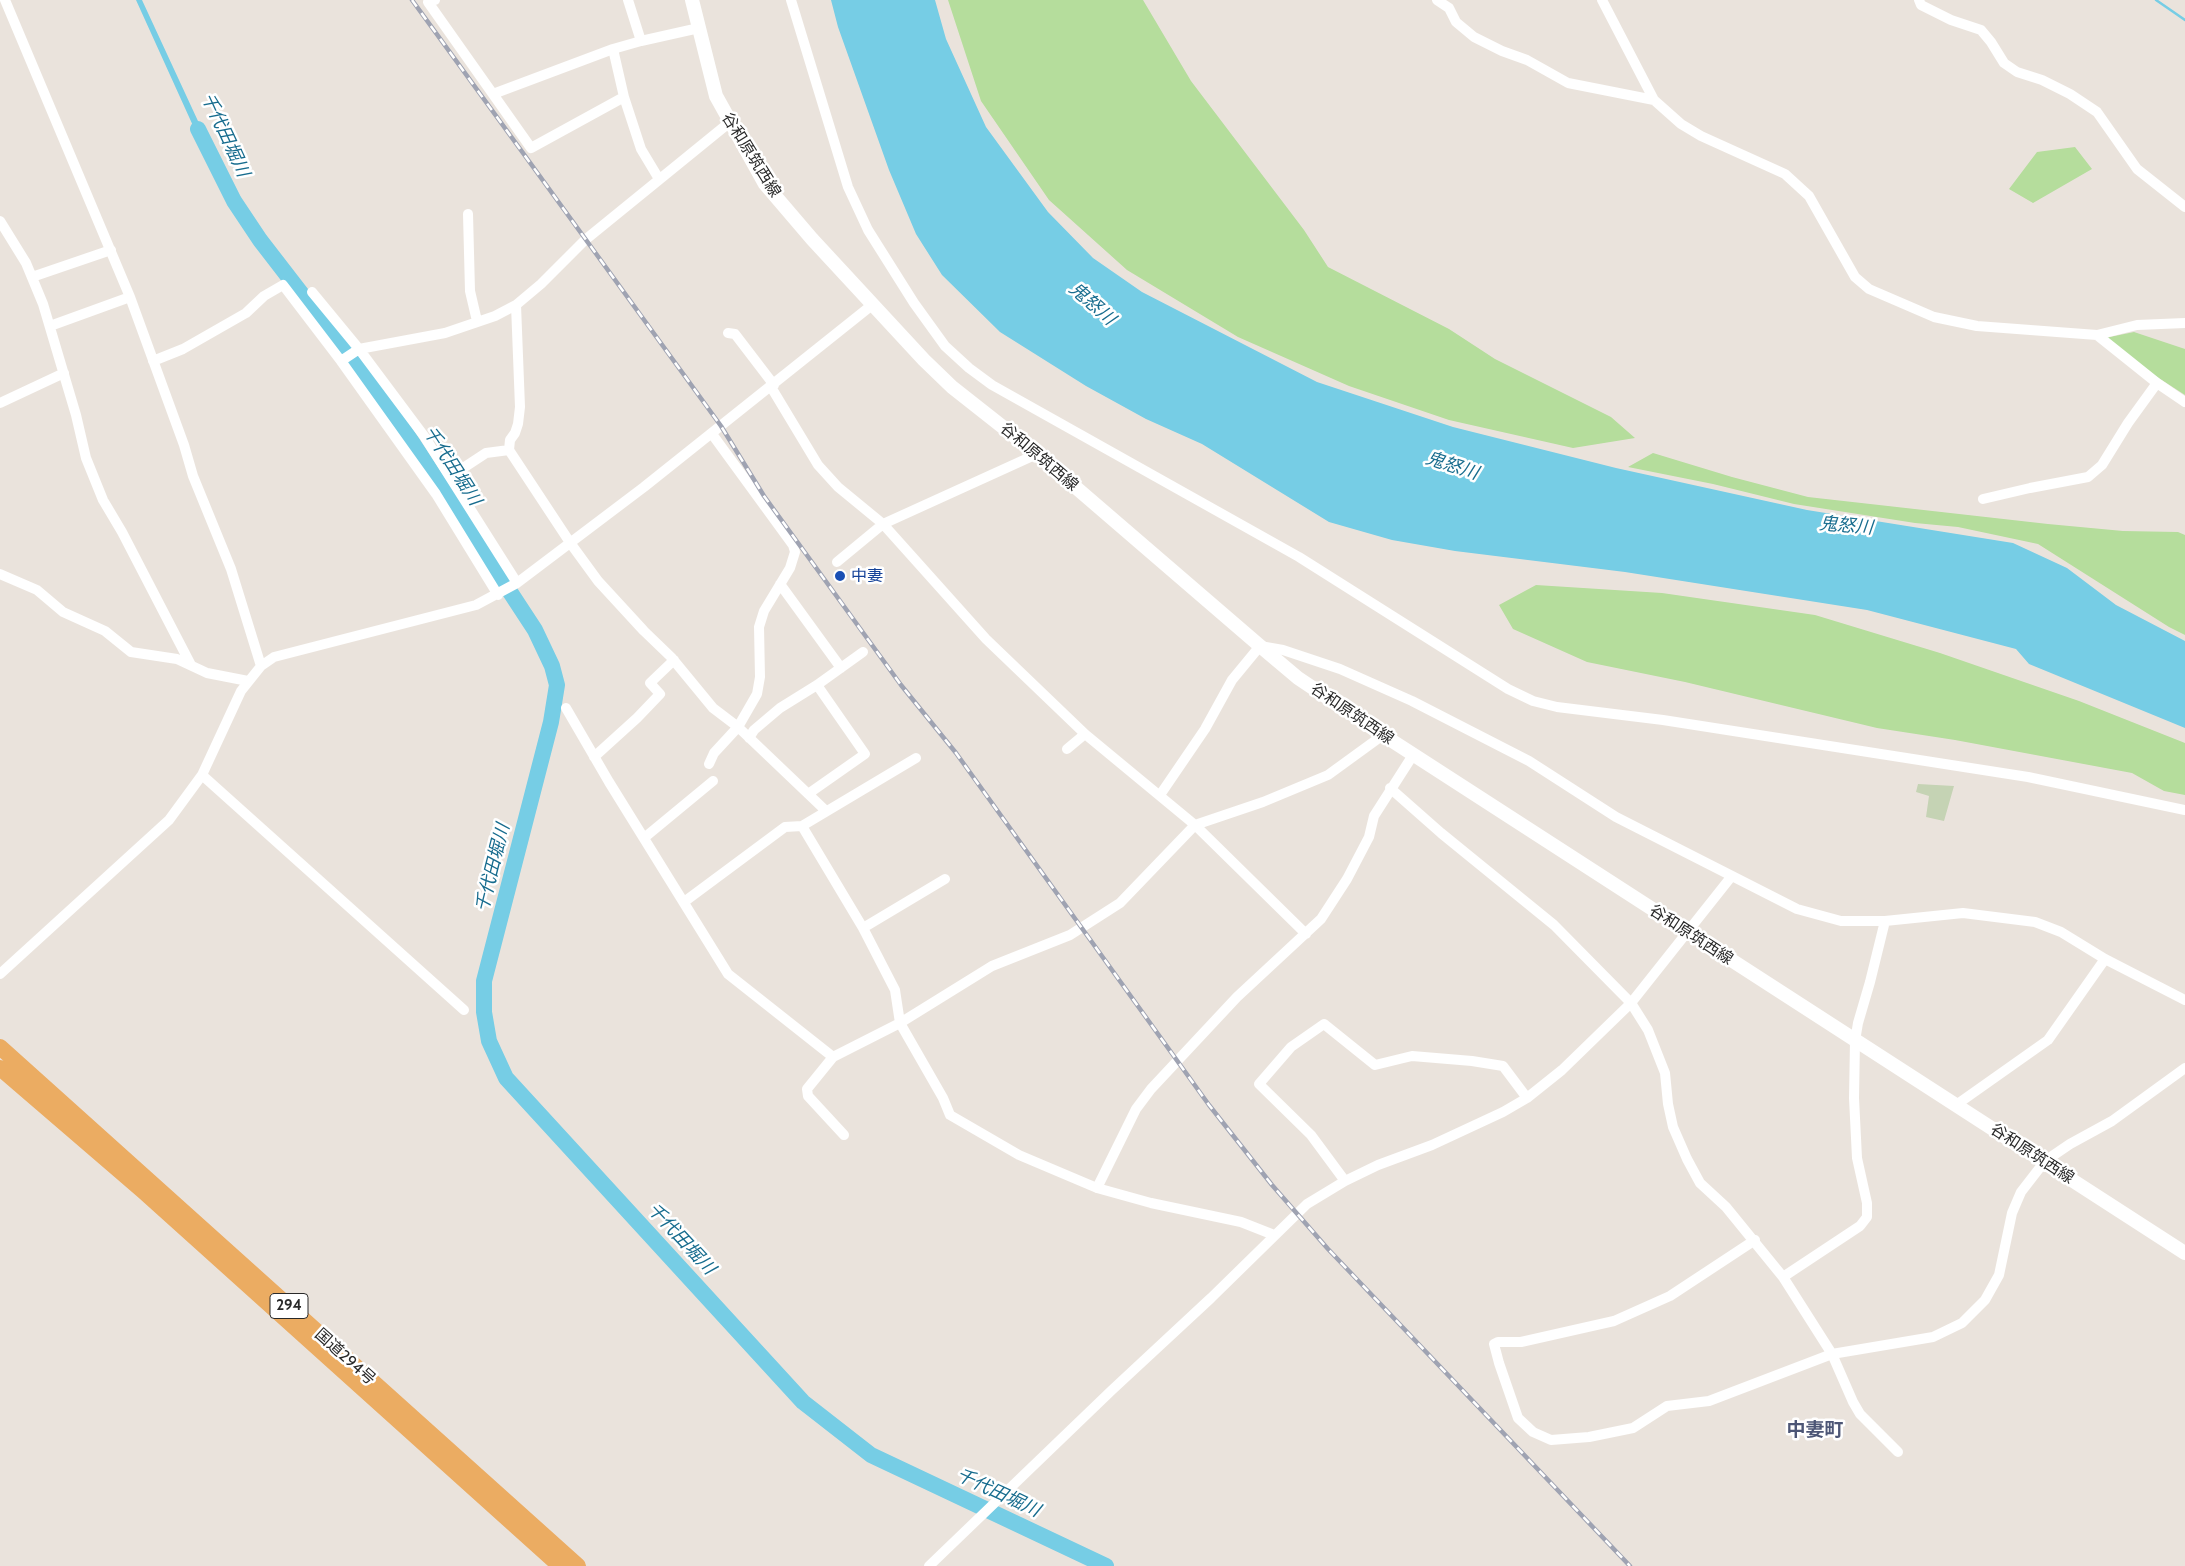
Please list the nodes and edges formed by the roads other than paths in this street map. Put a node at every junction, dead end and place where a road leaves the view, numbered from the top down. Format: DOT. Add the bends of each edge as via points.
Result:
graph roads {
  1 [pos="5,0"];
  2 [pos="628,0"];
  3 [pos="692,0"];
  4 [pos="791,0"];
  5 [pos="1437,0"];
  6 [pos="1602,0"];
  7 [pos="1918,0"];
  8 [pos="430,1"];
  9 [pos="1451,4"];
  10 [pos="699,28"];
  11 [pos="641,40"];
  12 [pos="613,49"];
  13 [pos="493,94"];
  14 [pos="624,98"];
  15 [pos="1654,100"];
  16 [pos="730,122"];
  17 [pos="659,179"];
  18 [pos="2185,207"];
  19 [pos="468,214"];
  20 [pos="0,221"];
  21 [pos="110,250"];
  22 [pos="32,277"];
  23 [pos="312,292"];
  24 [pos="130,297"];
  25 [pos="516,305"];
  26 [pos="872,305"];
  27 [pos="477,321"];
  28 [pos="2185,323"];
  29 [pos="50,326"];
  30 [pos="728,334"];
  31 [pos="2097,335"];
  32 [pos="359,349"];
  33 [pos="153,361"];
  34 [pos="341,361"];
  35 [pos="64,373"];
  36 [pos="2157,383"];
  37 [pos="772,386"];
  38 [pos="2185,402"];
  39 [pos="0,403"];
  40 [pos="712,434"];
  41 [pos="509,450"];
  42 [pos="1037,454"];
  43 [pos="451,476"];
  44 [pos="1983,500"];
  45 [pos="883,524"];
  46 [pos="571,544"];
  47 [pos="837,562"];
  48 [pos="0,574"];
  49 [pos="517,583"];
  50 [pos="780,584"];
  51 [pos="498,595"];
  52 [pos="1260,646"];
  53 [pos="863,652"];
  54 [pos="674,660"];
  55 [pos="191,665"];
  56 [pos="261,666"];
  57 [pos="842,668"];
  58 [pos="248,681"];
  59 [pos="817,685"];
  60 [pos="566,708"];
  61 [pos="738,727"];
  62 [pos="1085,734"];
  63 [pos="1383,736"];
  64 [pos="749,738"];
  65 [pos="1067,749"];
  66 [pos="1413,755"];
  67 [pos="594,757"];
  68 [pos="916,758"];
  69 [pos="709,764"];
  70 [pos="202,776"];
  71 [pos="713,782"];
  72 [pos="1390,788"];
  73 [pos="808,794"];
  74 [pos="1160,795"];
  75 [pos="825,810"];
  76 [pos="2185,810"];
  77 [pos="1195,824"];
  78 [pos="802,826"];
  79 [pos="644,838"];
  80 [pos="1731,877"];
  81 [pos="945,879"];
  82 [pos="684,902"];
  83 [pos="1885,921"];
  84 [pos="863,928"];
  85 [pos="1687,932"];
  86 [pos="1306,934"];
  87 [pos="2105,959"];
  88 [pos="0,974"];
  89 [pos="2185,1000"];
  90 [pos="1631,1003"];
  91 [pos="464,1010"];
  92 [pos="900,1023"];
  93 [pos="1855,1041"];
  94 [pos="0,1047"];
  95 [pos="833,1057"];
  96 [pos="0,1068"];
  97 [pos="2185,1068"];
  98 [pos="1527,1098"];
  99 [pos="1956,1105"];
  100 [pos="844,1135"];
  101 [pos="2045,1161"];
  102 [pos="1345,1180"];
  103 [pos="1097,1188"];
  104 [pos="1274,1236"];
  105 [pos="1755,1240"];
  106 [pos="2185,1253"];
  107 [pos="1783,1277"];
  108 [pos="1832,1354"];
  109 [pos="1898,1452"];
  110 [pos="560,1566"];
  111 [pos="578,1566"];
  112 [pos="929,1566"];
  1 -- 21 [label="street"];
  2 -- 11 [label="street"];
  3 -- 10 [label="main road, 谷和原筑西線"];
  4 -- 76 [label="street" via="848,187 868,230 914,303 946,346 992,385 1299,558 1508,689 1533,701 1557,707 1662,720 2028,777"];
  5 -- 9 [label="street"];
  6 -- 15 [label="street"];
  7 -- 18 [label="street" via="1921,5 1951,20 1981,30 2004,63 2017,72 2042,80 2097,112 2137,170"];
  8 -- 13 [label="street"];
  9 -- 15 [label="street" via="1456,22 1474,37 1568,83"];
  10 -- 11 [label="street"];
  10 -- 16 [label="main road, 谷和原筑西線" via="716,96"];
  11 -- 12 [label="street"];
  12 -- 13 [label="street"];
  12 -- 14 [label="street"];
  13 -- 14 [label="street" via="531,148"];
  14 -- 17 [label="street" via="641,150"];
  15 -- 31 [label="street" via="1681,124 1701,136 1785,174 1809,196 1855,277 1869,289 1934,317 1977,326"];
  16 -- 17 [label="street"];
  16 -- 26 [label="main road, 谷和原筑西線" via="765,184"];
  17 -- 25 [label="street" via="585,240"];
  19 -- 27 [label="street" via="470,291"];
  20 -- 22 [label="street"];
  21 -- 22 [label="street"];
  21 -- 24 [label="street"];
  22 -- 29 [label="street"];
  23 -- 32 [label="street"];
  24 -- 29 [label="street"];
  24 -- 33 [label="street"];
  25 -- 27 [label="street"];
  25 -- 41 [label="street" via="520,407"];
  26 -- 37 [label="street"];
  26 -- 42 [label="main road, 谷和原筑西線" via="952,387"];
  27 -- 32 [label="street" via="444,332"];
  28 -- 31 [label="street" via="2137,325"];
  29 -- 35 [label="street"];
  30 -- 37 [label="street" via="735,334"];
  31 -- 36 [label="street"];
  32 -- 34 [label="street"];
  32 -- 43 [label="street"];
  33 -- 34 [label="street" via="183,349 246,313 264,296 283,285"];
  33 -- 56 [label="street" via="193,476 231,569"];
  34 -- 51 [label="street" via="436,494"];
  35 -- 39 [label="street"];
  35 -- 55 [label="street" via="86,458 103,500"];
  36 -- 38 [label="street"];
  36 -- 44 [label="street" via="2102,465 2088,477"];
  37 -- 40 [label="street"];
  37 -- 45 [label="street" via="818,465 838,487"];
  40 -- 46 [label="street"];
  40 -- 50 [label="street" via="793,545 795,552 790,568"];
  41 -- 43 [label="street" via="486,454"];
  41 -- 46 [label="street"];
  42 -- 45 [label="street"];
  42 -- 52 [label="main road, 谷和原筑西線"];
  43 -- 49 [label="street"];
  45 -- 47 [label="street"];
  45 -- 62 [label="street" via="986,638"];
  46 -- 49 [label="street"];
  46 -- 54 [label="street" via="598,580"];
  48 -- 55 [label="street" via="37,590 63,612 105,631 131,652 177,659"];
  49 -- 51 [label="street"];
  50 -- 57 [label="street"];
  50 -- 61 [label="street" via="758,627 760,677 756,694"];
  51 -- 56 [label="street" via="476,605 274,657"];
  52 -- 63 [label="main road, 谷和原筑西線" via="1298,678"];
  52 -- 74 [label="street" via="1232,680 1205,730"];
  52 -- 80 [label="street" via="1284,650 1340,669 1412,701 1529,761 1616,817"];
  53 -- 57 [label="street"];
  54 -- 61 [label="street" via="713,708"];
  54 -- 67 [label="street" via="650,683 660,694"];
  55 -- 58 [label="street" via="207,673"];
  56 -- 58 [label="street"];
  57 -- 59 [label="street"];
  58 -- 70 [label="street"];
  59 -- 64 [label="street" via="780,708"];
  59 -- 73 [label="street" via="865,754"];
  60 -- 67 [label="street"];
  61 -- 64 [label="street"];
  61 -- 69 [label="street" via="714,753"];
  62 -- 65 [label="street"];
  62 -- 74 [label="street"];
  63 -- 66 [label="main road, 谷和原筑西線"];
  63 -- 77 [label="street" via="1328,775 1264,802"];
  64 -- 73 [label="street"];
  66 -- 72 [label="street"];
  66 -- 85 [label="main road, 谷和原筑西線"];
  67 -- 79 [label="street"];
  68 -- 75 [label="street"];
  70 -- 88 [label="street" via="169,820"];
  70 -- 91 [label="street"];
  71 -- 79 [label="street"];
  72 -- 86 [label="street" via="1374,816 1368,837 1347,879"];
  72 -- 90 [label="street" via="1554,925"];
  73 -- 75 [label="street"];
  74 -- 77 [label="street"];
  75 -- 78 [label="street"];
  77 -- 86 [label="street"];
  77 -- 92 [label="street" via="1120,903 1070,935 992,966"];
  78 -- 82 [label="street" via="785,827"];
  78 -- 84 [label="street"];
  79 -- 82 [label="street"];
  80 -- 83 [label="street" via="1798,909 1841,921"];
  80 -- 85 [label="street"];
  81 -- 84 [label="street"];
  82 -- 95 [label="street" via="728,974"];
  83 -- 87 [label="street" via="1963,913 2035,922 2061,932"];
  83 -- 93 [label="street"];
  84 -- 92 [label="street" via="895,990"];
  85 -- 90 [label="street"];
  85 -- 93 [label="main road, 谷和原筑西線"];
  86 -- 103 [label="street" via="1237,997 1151,1089 1136,1109"];
  87 -- 89 [label="street"];
  87 -- 99 [label="street" via="2048,1040"];
  90 -- 98 [label="street" via="1562,1070"];
  90 -- 105 [label="street" via="1648,1030 1664,1073 1671,1120 1687,1159 1700,1183"];
  92 -- 95 [label="street"];
  92 -- 103 [label="street" via="950,1115 1019,1155"];
  93 -- 99 [label="main road, 谷和原筑西線"];
  93 -- 107 [label="street" via="1857,1158 1867,1217 1860,1226"];
  94 -- 111 [label="highway, 国道294号 / 294"];
  95 -- 100 [label="street" via="807,1089 808,1096"];
  96 -- 110 [label="highway, 国道294号 / 294"];
  97 -- 101 [label="street" via="2112,1121"];
  98 -- 102 [label="street" via="1447,1138"];
  98 -- 102 [label="street" via="1503,1066 1412,1056 1375,1065 1324,1024 1291,1047 1259,1084 1311,1135"];
  99 -- 101 [label="main road, 谷和原筑西線"];
  101 -- 106 [label="main road, 谷和原筑西線"];
  101 -- 108 [label="street" via="2021,1192 2012,1213 1999,1275 1985,1300 1962,1323 1933,1336"];
  102 -- 104 [label="street" via="1307,1204"];
  103 -- 104 [label="street" via="1240,1222"];
  104 -- 112 [label="street"];
  105 -- 107 [label="street"];
  105 -- 108 [label="street" via="1670,1296 1614,1321 1521,1342 1494,1344 1518,1418 1533,1432 1551,1440 1589,1437 1633,1428 1668,1406 1709,1401"];
  107 -- 108 [label="street"];
  108 -- 109 [label="street" via="1860,1414"];
}
